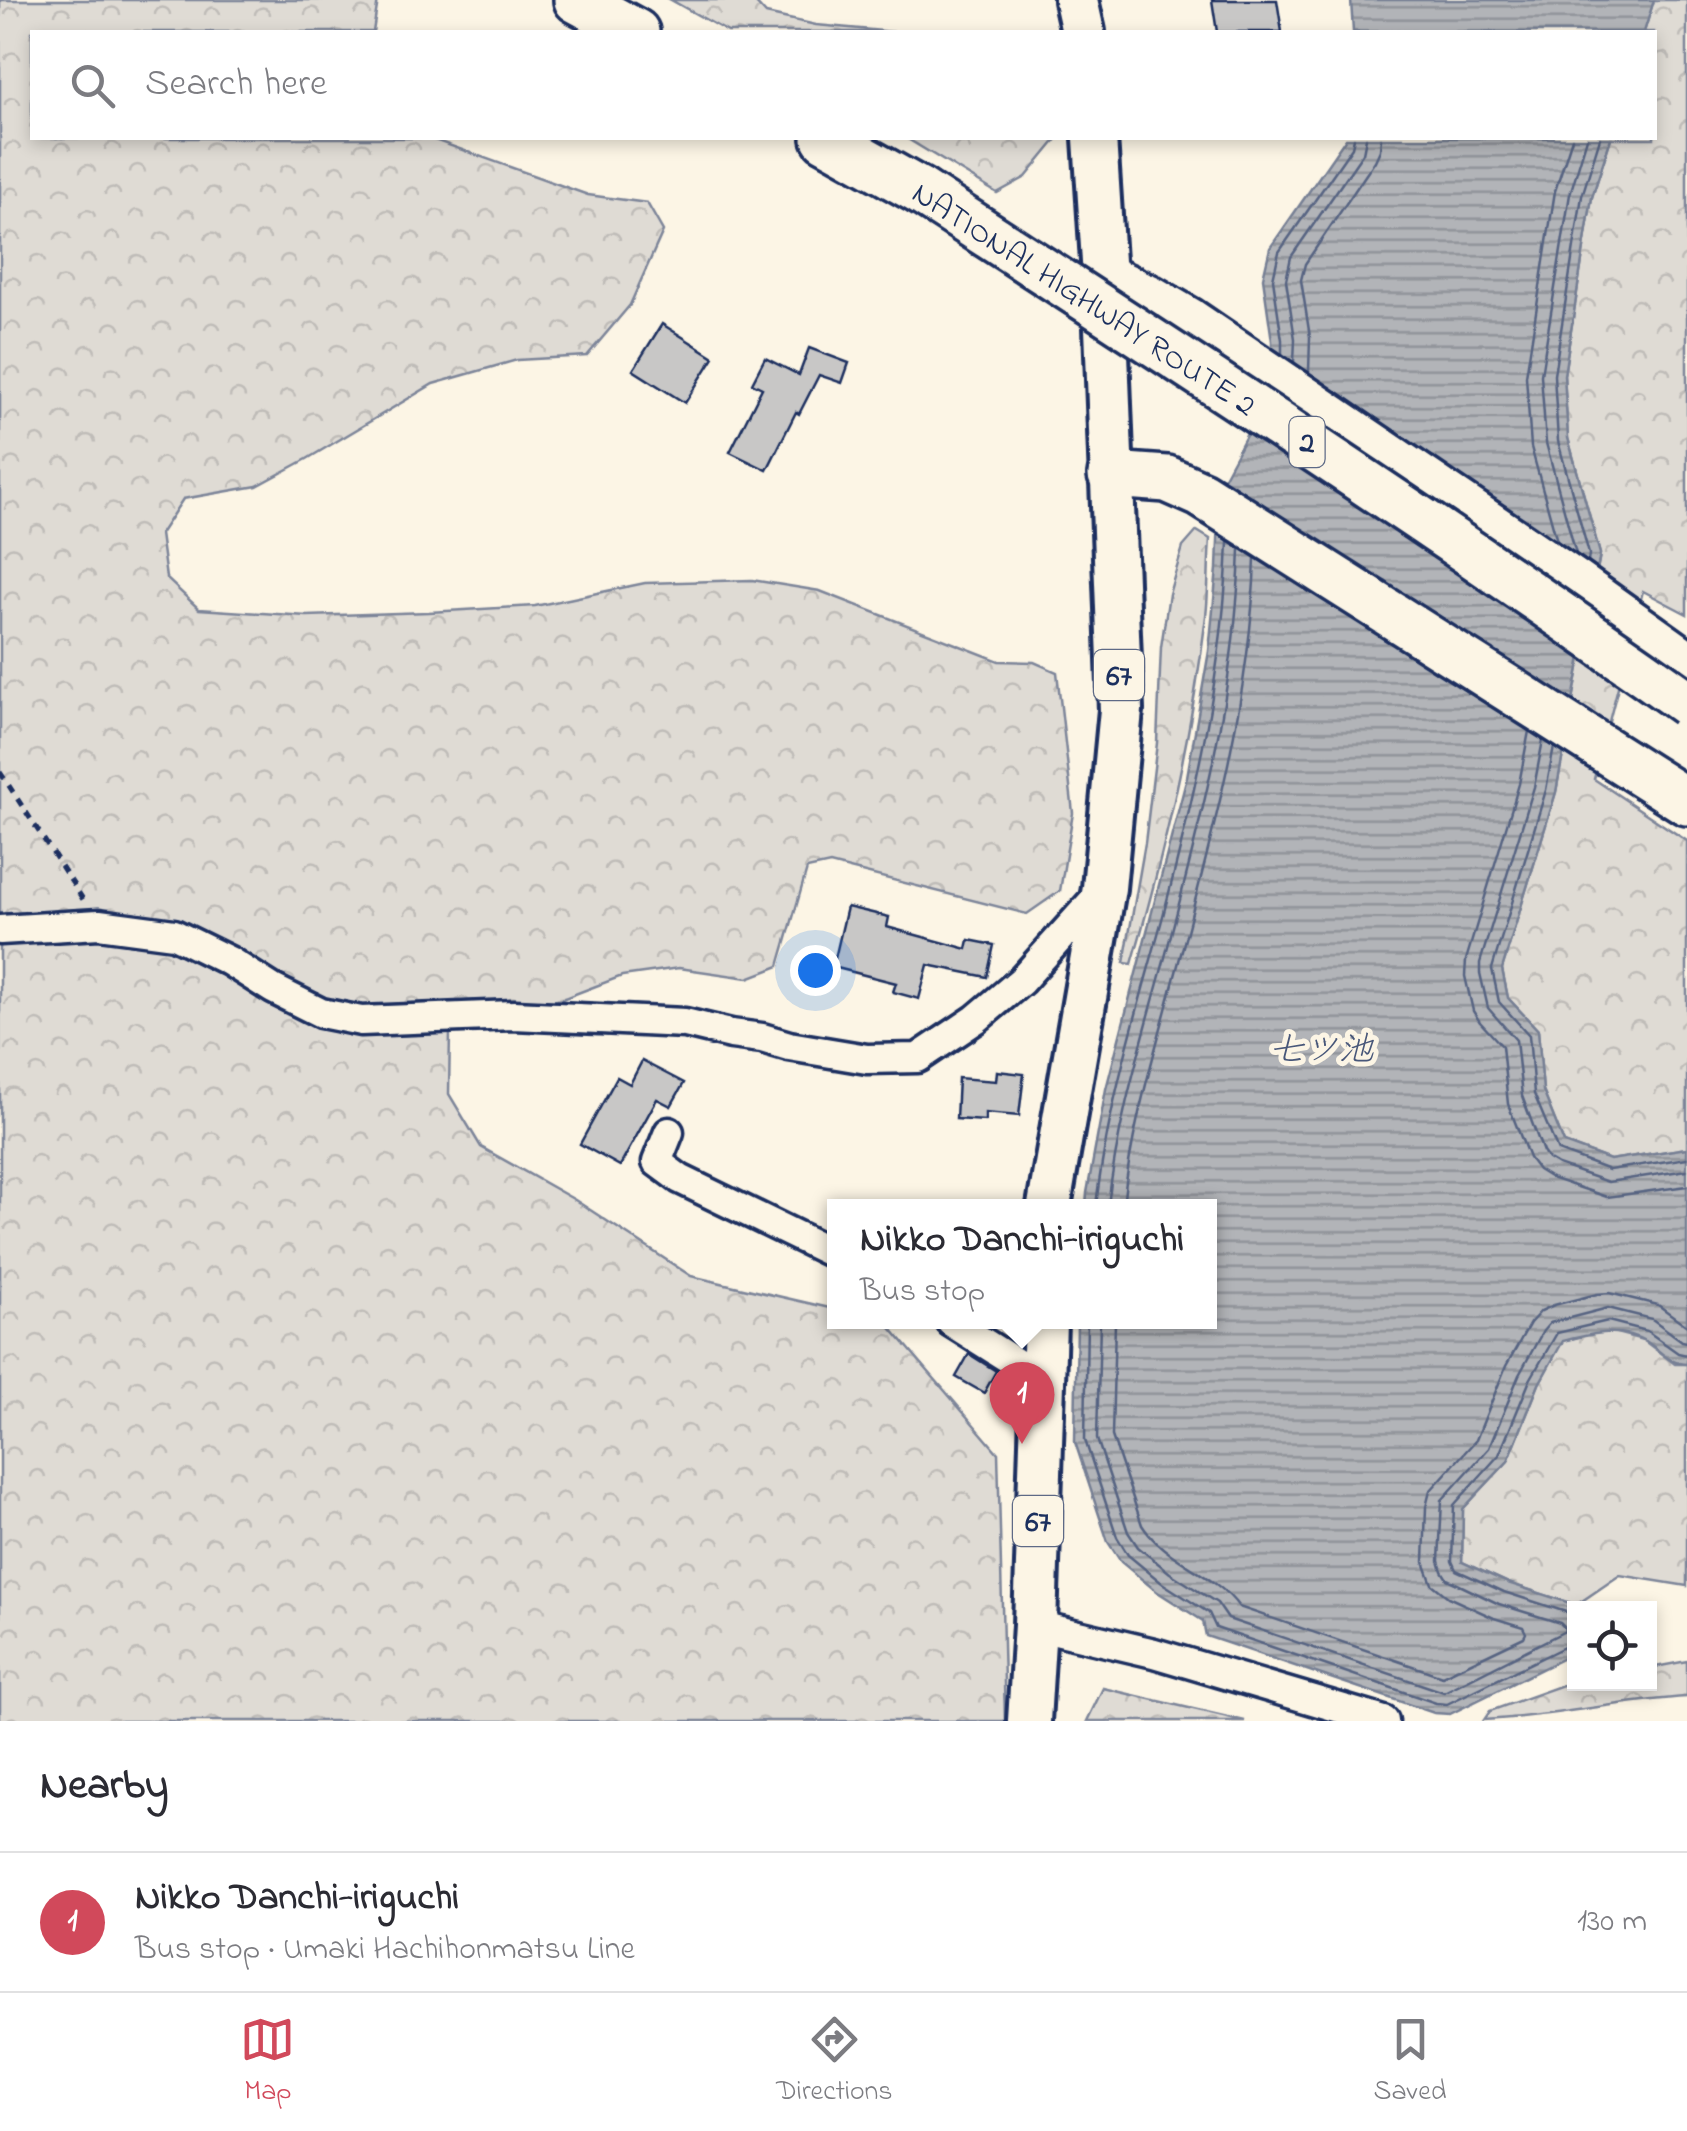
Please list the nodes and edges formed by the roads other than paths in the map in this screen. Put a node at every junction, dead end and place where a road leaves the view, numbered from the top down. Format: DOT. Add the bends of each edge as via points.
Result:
graph roads {
  1 [pos="577,0"];
  2 [pos="1076,0"];
  3 [pos="632,30"];
  4 [pos="1083,30"];
  5 [pos="829,140"];
  6 [pos="1095,140"];
  7 [pos="1104,277"];
  8 [pos="1111,475"];
  9 [pos="1679,657"];
  10 [pos="1687,703"];
  11 [pos="1687,802"];
  12 [pos="1104,888"];
  13 [pos="0,930"];
  14 [pos="668,1132"];
  15 [pos="1049,1199"];
  16 [pos="827,1251"];
  17 [pos="961,1329"];
  18 [pos="1045,1329"];
  19 [pos="1043,1380"];
  20 [pos="1035,1625"];
  21 [pos="1029,1721"];
  22 [pos="1384,1721"];
  1 -- 3 [label="highway"];
  2 -- 4 [label="main road"];
  5 -- 10 [label="highway, NATIONAL HIGHWAY ROUTE 2 / 2, bridge" via="920,191 1226,388"];
  6 -- 7 [label="main road, 67"];
  7 -- 8 [label="main road, 67"];
  7 -- 9 [label="highway" via="1189,320"];
  8 -- 11 [label="highway" via="1168,479 1201,494"];
  8 -- 12 [label="main road, 67" via="1121,710"];
  12 -- 13 [label="street" via="1022,981 918,1058 867,1058 685,1023 514,1014 362,1022 321,1012 174,934 99,924"];
  12 -- 15 [label="main road, 67"];
  14 -- 16 [label="street" via="657,1162"];
  17 -- 19 [label="street"];
  18 -- 19 [label="main road, 67"];
  19 -- 20 [label="main road, 67"];
  20 -- 21 [label="main road, 67"];
  20 -- 22 [label="street"];
}
